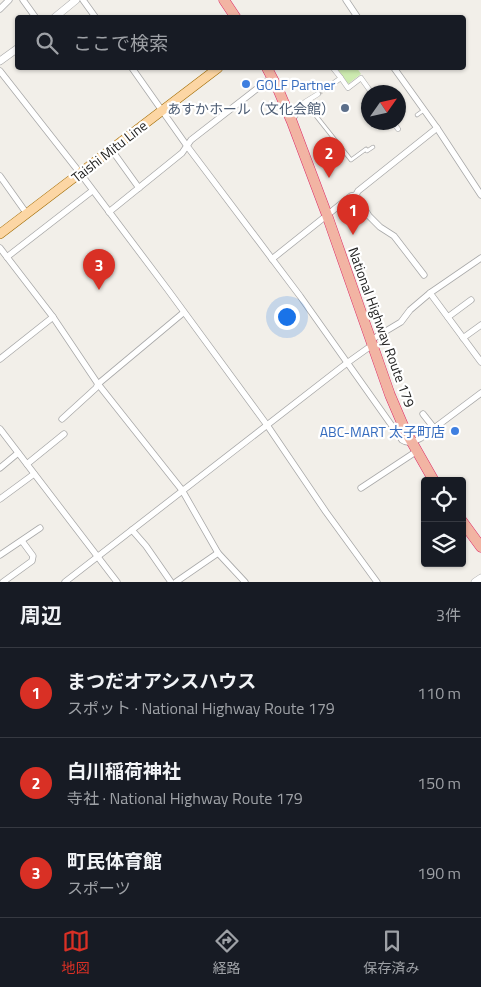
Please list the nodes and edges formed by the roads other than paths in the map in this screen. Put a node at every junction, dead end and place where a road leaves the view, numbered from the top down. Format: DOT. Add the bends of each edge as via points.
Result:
graph roads {
  1 [pos="9,0"];
  2 [pos="22,0"];
  3 [pos="76,0"];
  4 [pos="84,0"];
  5 [pos="224,0"];
  6 [pos="346,0"];
  7 [pos="0,9"];
  8 [pos="34,15"];
  9 [pos="58,15"];
  10 [pos="94,15"];
  11 [pos="234,15"];
  12 [pos="356,15"];
  13 [pos="15,50"];
  14 [pos="0,61"];
  15 [pos="133,70"];
  16 [pos="215,70"];
  17 [pos="268,70"];
  18 [pos="335,70"];
  19 [pos="395,70"];
  20 [pos="0,71"];
  21 [pos="272,77"];
  22 [pos="341,78"];
  23 [pos="366,85"];
  24 [pos="328,87"];
  25 [pos="318,94"];
  26 [pos="305,102"];
  27 [pos="162,110"];
  28 [pos="424,110"];
  29 [pos="417,116"];
  30 [pos="292,122"];
  31 [pos="437,128"];
  32 [pos="187,146"];
  33 [pos="373,147"];
  34 [pos="111,149"];
  35 [pos="80,173"];
  36 [pos="0,176"];
  37 [pos="139,188"];
  38 [pos="92,190"];
  39 [pos="356,195"];
  40 [pos="481,195"];
  41 [pos="109,212"];
  42 [pos="27,214"];
  43 [pos="327,215"];
  44 [pos="0,234"];
  45 [pos="0,248"];
  46 [pos="8,257"];
  47 [pos="481,258"];
  48 [pos="272,259"];
  49 [pos="424,275"];
  50 [pos="430,293"];
  51 [pos="471,300"];
  52 [pos="183,312"];
  53 [pos="53,317"];
  54 [pos="448,317"];
  55 [pos="481,325"];
  56 [pos="463,338"];
  57 [pos="372,343"];
  58 [pos="0,359"];
  59 [pos="480,359"];
  60 [pos="347,362"];
  61 [pos="98,384"];
  62 [pos="481,394"];
  63 [pos="423,414"];
  64 [pos="62,419"];
  65 [pos="267,426"];
  66 [pos="434,428"];
  67 [pos="0,431"];
  68 [pos="64,434"];
  69 [pos="414,447"];
  70 [pos="18,453"];
  71 [pos="26,464"];
  72 [pos="0,468"];
  73 [pos="34,474"];
  74 [pos="432,477"];
  75 [pos="361,488"];
  76 [pos="182,490"];
  77 [pos="0,498"];
  78 [pos="463,522"];
  79 [pos="40,528"];
  80 [pos="132,530"];
  81 [pos="22,541"];
  82 [pos="481,547"];
  83 [pos="218,553"];
  84 [pos="0,555"];
  85 [pos="98,557"];
  86 [pos="481,578"];
  87 [pos="2,582"];
  88 [pos="65,582"];
  89 [pos="117,582"];
  90 [pos="171,582"];
  91 [pos="176,582"];
  92 [pos="245,582"];
  93 [pos="377,582"];
  94 [pos="475,582"];
  1 -- 7 [label="street"];
  2 -- 8 [label="street"];
  3 -- 9 [label="street"];
  4 -- 10 [label="street"];
  5 -- 11 [label="highway"];
  6 -- 12 [label="street"];
  13 -- 14 [label="street"];
  15 -- 27 [label="street"];
  16 -- 27 [label="main road, Taishi Mitu Line"];
  17 -- 21 [label="highway, National Highway Route 179"];
  18 -- 22 [label="street"];
  19 -- 28 [label="street"];
  20 -- 35 [label="street"];
  21 -- 30 [label="highway, National Highway Route 179"];
  21 -- 32 [label="street"];
  22 -- 23 [label="street" via="348,88 361,78"];
  22 -- 24 [label="street"];
  25 -- 26 [label="street"];
  26 -- 30 [label="lane"];
  26 -- 33 [label="lane" via="351,160"];
  27 -- 32 [label="street"];
  27 -- 34 [label="main road, Taishi Mitu Line"];
  28 -- 29 [label="lane"];
  28 -- 31 [label="street"];
  30 -- 43 [label="highway, National Highway Route 179"];
  31 -- 39 [label="street"];
  31 -- 40 [label="street"];
  32 -- 37 [label="street"];
  32 -- 48 [label="street"];
  34 -- 35 [label="main road, Taishi Mitu Line"];
  34 -- 37 [label="street"];
  35 -- 38 [label="street"];
  35 -- 42 [label="main road, Taishi Mitu Line"];
  36 -- 42 [label="street"];
  37 -- 41 [label="street"];
  38 -- 41 [label="street"];
  38 -- 46 [label="street"];
  39 -- 43 [label="street"];
  39 -- 49 [label="street" via="369,216 394,236"];
  41 -- 52 [label="street"];
  42 -- 44 [label="main road, Taishi Mitu Line"];
  43 -- 48 [label="street"];
  43 -- 57 [label="highway, National Highway Route 179"];
  45 -- 46 [label="street"];
  46 -- 53 [label="street"];
  47 -- 50 [label="street"];
  48 -- 60 [label="street"];
  50 -- 54 [label="street"];
  50 -- 57 [label="street" via="401,322"];
  51 -- 54 [label="street"];
  52 -- 61 [label="street"];
  52 -- 65 [label="street"];
  53 -- 58 [label="street"];
  53 -- 61 [label="street"];
  54 -- 56 [label="street"];
  55 -- 56 [label="street"];
  56 -- 59 [label="street"];
  57 -- 60 [label="street"];
  57 -- 69 [label="highway, National Highway Route 179"];
  60 -- 65 [label="street"];
  60 -- 69 [label="street" via="402,440"];
  61 -- 64 [label="street"];
  61 -- 76 [label="street"];
  62 -- 66 [label="street"];
  63 -- 66 [label="street"];
  65 -- 76 [label="street"];
  65 -- 93 [label="street"];
  66 -- 69 [label="street"];
  67 -- 70 [label="street"];
  68 -- 71 [label="street"];
  69 -- 74 [label="highway, National Highway Route 179"];
  69 -- 75 [label="street"];
  70 -- 71 [label="street"];
  70 -- 72 [label="street"];
  71 -- 73 [label="street"];
  73 -- 77 [label="street"];
  73 -- 85 [label="street"];
  76 -- 80 [label="street"];
  76 -- 83 [label="street"];
  78 -- 82 [label="highway"];
  79 -- 81 [label="street"];
  80 -- 85 [label="street"];
  80 -- 90 [label="street"];
  81 -- 84 [label="street"];
  81 -- 87 [label="street" via="33,556 32,561"];
  83 -- 91 [label="street"];
  83 -- 92 [label="street"];
  85 -- 88 [label="street"];
  85 -- 89 [label="street"];
  86 -- 94 [label="street"];
}
